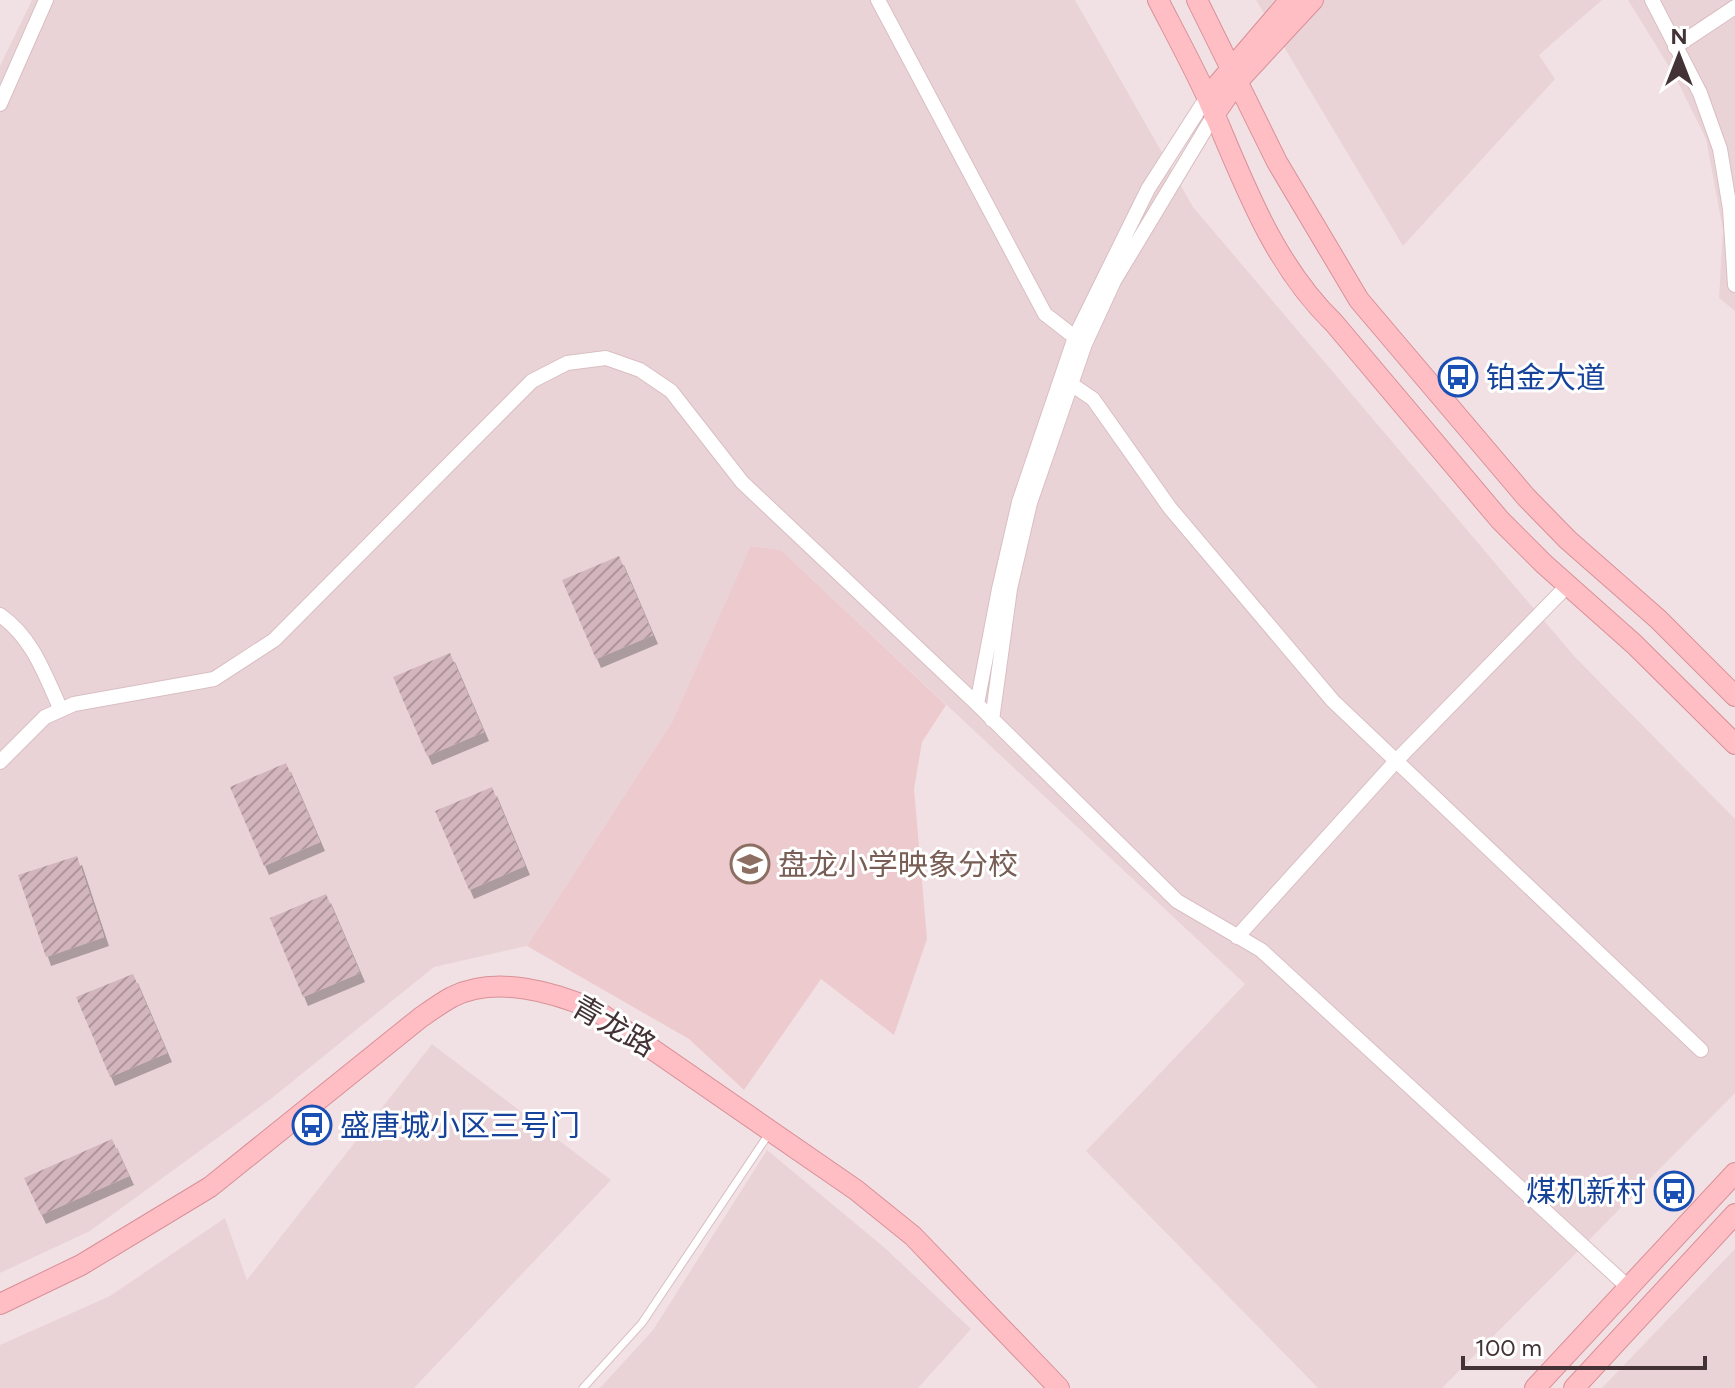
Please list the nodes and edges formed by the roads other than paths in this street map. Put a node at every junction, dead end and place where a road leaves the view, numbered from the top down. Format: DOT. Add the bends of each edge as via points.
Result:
graph roads {
  1 [pos="46,0"];
  2 [pos="878,0"];
  3 [pos="1158,0"];
  4 [pos="1197,0"];
  5 [pos="1290,0"];
  6 [pos="1313,0"];
  7 [pos="1652,0"];
  8 [pos="1735,7"];
  9 [pos="1675,47"];
  10 [pos="1233,75"];
  11 [pos="0,104"];
  12 [pos="1210,106"];
  13 [pos="1735,285"];
  14 [pos="1080,341"];
  15 [pos="1071,384"];
  16 [pos="1568,585"];
  17 [pos="0,615"];
  18 [pos="1735,696"];
  19 [pos="977,704"];
  20 [pos="61,710"];
  21 [pos="992,720"];
  22 [pos="1735,744"];
  23 [pos="1396,761"];
  24 [pos="0,762"];
  25 [pos="1237,937"];
  26 [pos="1701,1050"];
  27 [pos="772,1130"];
  28 [pos="1735,1173"];
  29 [pos="1735,1214"];
  30 [pos="1628,1287"];
  31 [pos="0,1304"];
  32 [pos="583,1388"];
  33 [pos="1059,1388"];
  34 [pos="1535,1388"];
  35 [pos="1574,1388"];
  1 -- 11 [label="street"];
  2 -- 14 [label="street" via="1045,314"];
  3 -- 12 [label="main road"];
  4 -- 10 [label="main road"];
  5 -- 10 [label="main road"];
  6 -- 10 [label="main road"];
  7 -- 9 [label="street"];
  8 -- 9 [label="street"];
  9 -- 13 [label="street" via="1700,93 1720,149"];
  10 -- 12 [label="main road"];
  10 -- 18 [label="main road" via="1302,207 1359,300 1526,497"];
  12 -- 14 [label="street"];
  12 -- 16 [label="main road" via="1266,231 1313,303 1500,520"];
  14 -- 15 [label="street"];
  14 -- 19 [label="street" via="1019,502"];
  15 -- 21 [label="street" via="1030,503 1010,589"];
  15 -- 23 [label="street" via="1093,399 1170,508 1333,701"];
  16 -- 22 [label="main road"];
  16 -- 23 [label="street"];
  17 -- 20 [label="street" via="35,653"];
  19 -- 20 [label="street" via="742,482 671,391 640,370 606,358 567,363 532,381 262,648 214,679"];
  19 -- 21 [label="street"];
  20 -- 24 [label="street" via="45,717"];
  21 -- 25 [label="street" via="1177,901"];
  23 -- 25 [label="street"];
  23 -- 26 [label="street"];
  25 -- 30 [label="street" via="1261,950"];
  27 -- 31 [label="main road, 青龙路" via="597,1011 565,997 490,987 453,996 420,1018 210,1187 81,1265"];
  27 -- 32 [label="lane" via="642,1323"];
  27 -- 33 [label="main road, 青龙路" via="913,1236"];
  28 -- 30 [label="main road"];
  29 -- 35 [label="main road"];
  30 -- 34 [label="main road"];
}
